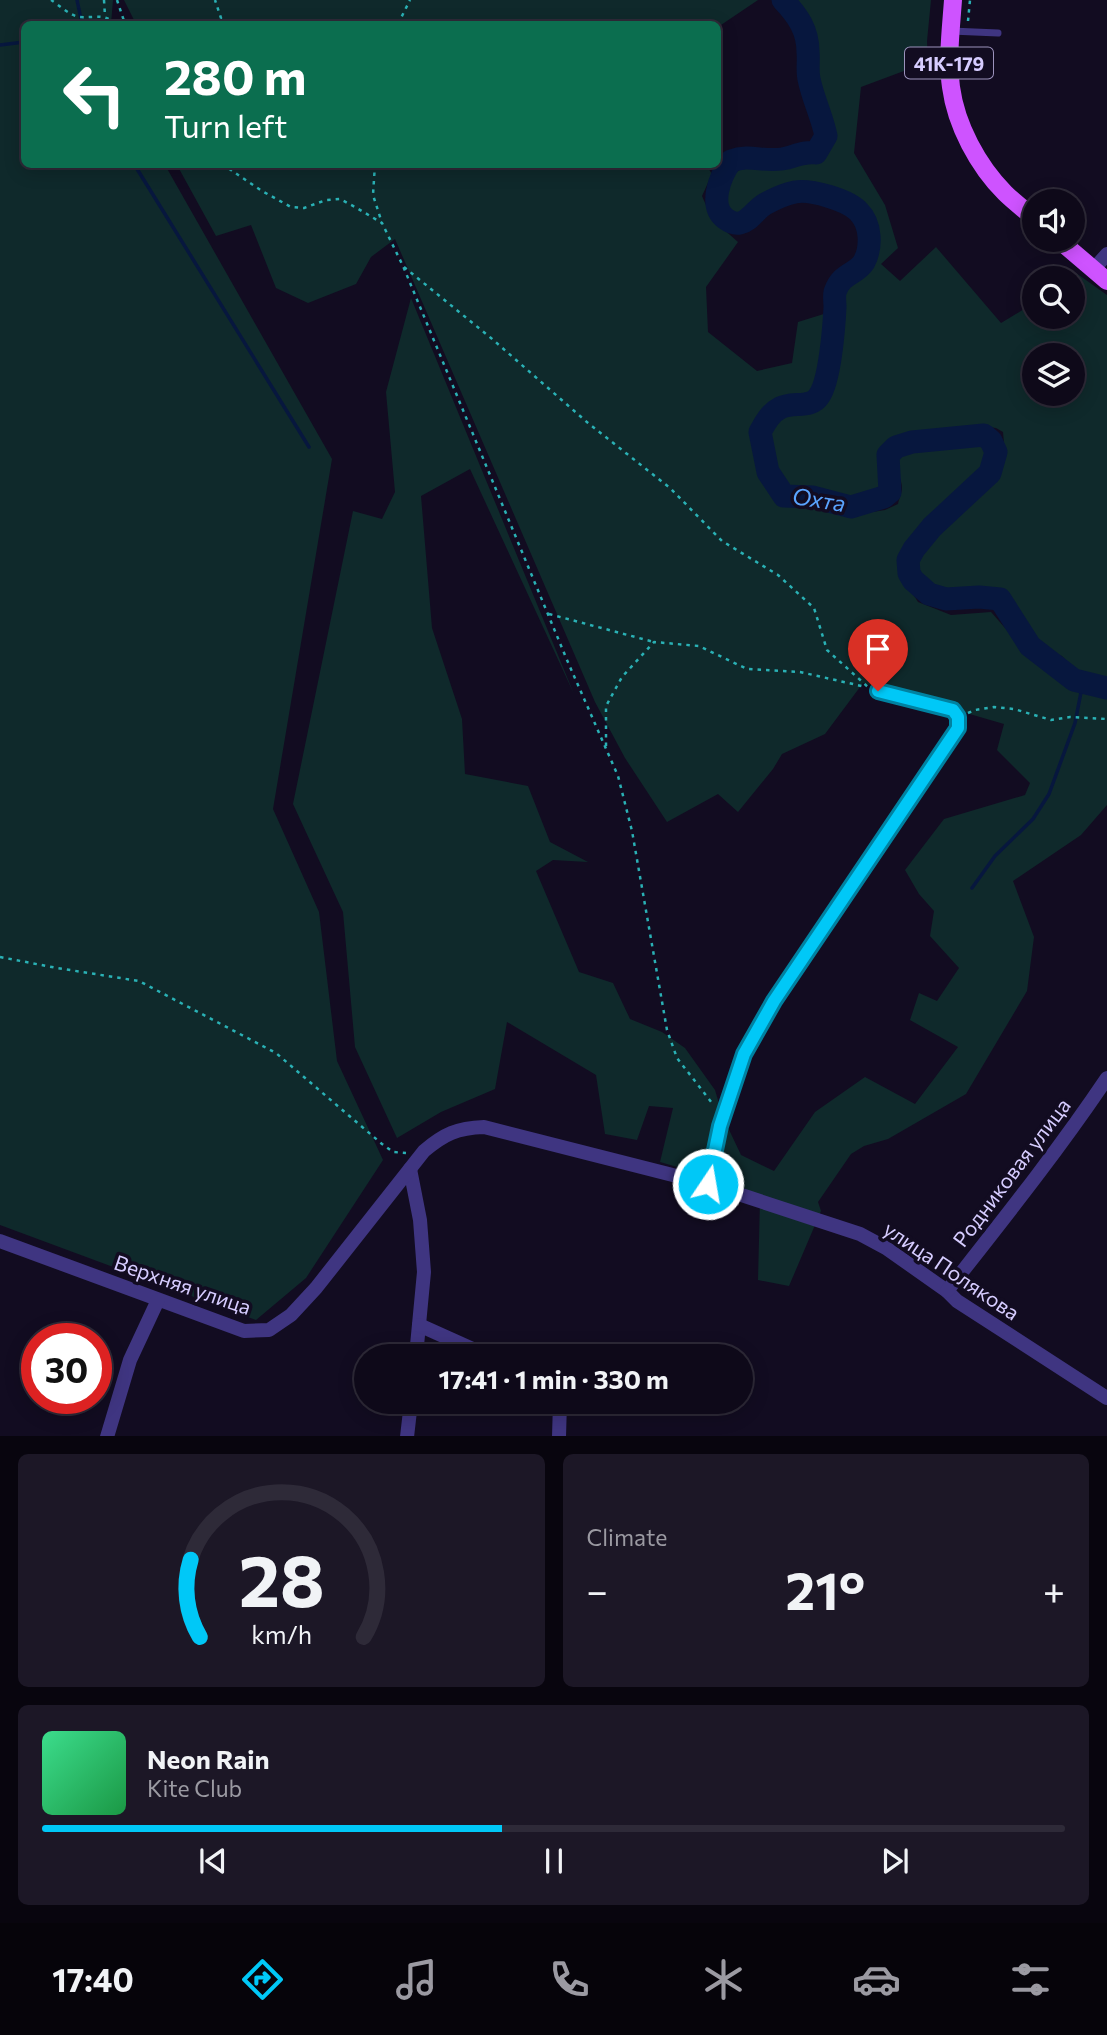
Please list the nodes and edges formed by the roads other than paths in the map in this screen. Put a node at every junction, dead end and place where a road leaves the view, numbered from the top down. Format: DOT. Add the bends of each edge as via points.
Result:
graph roads {
  1 [pos="953,0"];
  2 [pos="959,31"];
  3 [pos="998,33"];
  4 [pos="1022,208"];
  5 [pos="1073,252"];
  6 [pos="1107,254"];
  7 [pos="1100,275"];
  8 [pos="878,691"];
  9 [pos="958,723"];
  10 [pos="1107,1077"];
  11 [pos="410,1169"];
  12 [pos="708,1184"];
  13 [pos="0,1241"];
  14 [pos="947,1291"];
  15 [pos="158,1300"];
  16 [pos="419,1325"];
  17 [pos="417,1344"];
  18 [pos="461,1344"];
  19 [pos="1107,1398"];
  20 [pos="410,1414"];
  21 [pos="560,1414"];
  22 [pos="107,1436"];
  23 [pos="407,1436"];
  24 [pos="559,1436"];
  1 -- 2 [label="main road, 41К-179"];
  2 -- 3 [label="lane"];
  2 -- 4 [label="main road, 41К-179" via="949,61 951,89 962,125 985,168"];
  5 -- 7 [label="main road"];
  6 -- 7 [label="street"];
  8 -- 9 [label="lane" via="953,710"];
  9 -- 12 [label="street" via="774,1001 744,1054"];
  10 -- 14 [label="street, Родниковая улица"];
  11 -- 12 [label="street, улица Полякова" via="442,1136 484,1127"];
  11 -- 15 [label="street, Верхняя улица" via="316,1288 269,1330 244,1331"];
  11 -- 16 [label="street" via="424,1272"];
  12 -- 14 [label="street, улица Полякова" via="860,1234"];
  13 -- 15 [label="street, Верхняя улица"];
  14 -- 19 [label="street, улица Полякова"];
  15 -- 22 [label="street" via="130,1360"];
  16 -- 17 [label="street"];
  16 -- 18 [label="street"];
  20 -- 23 [label="street"];
  21 -- 24 [label="street"];
}
